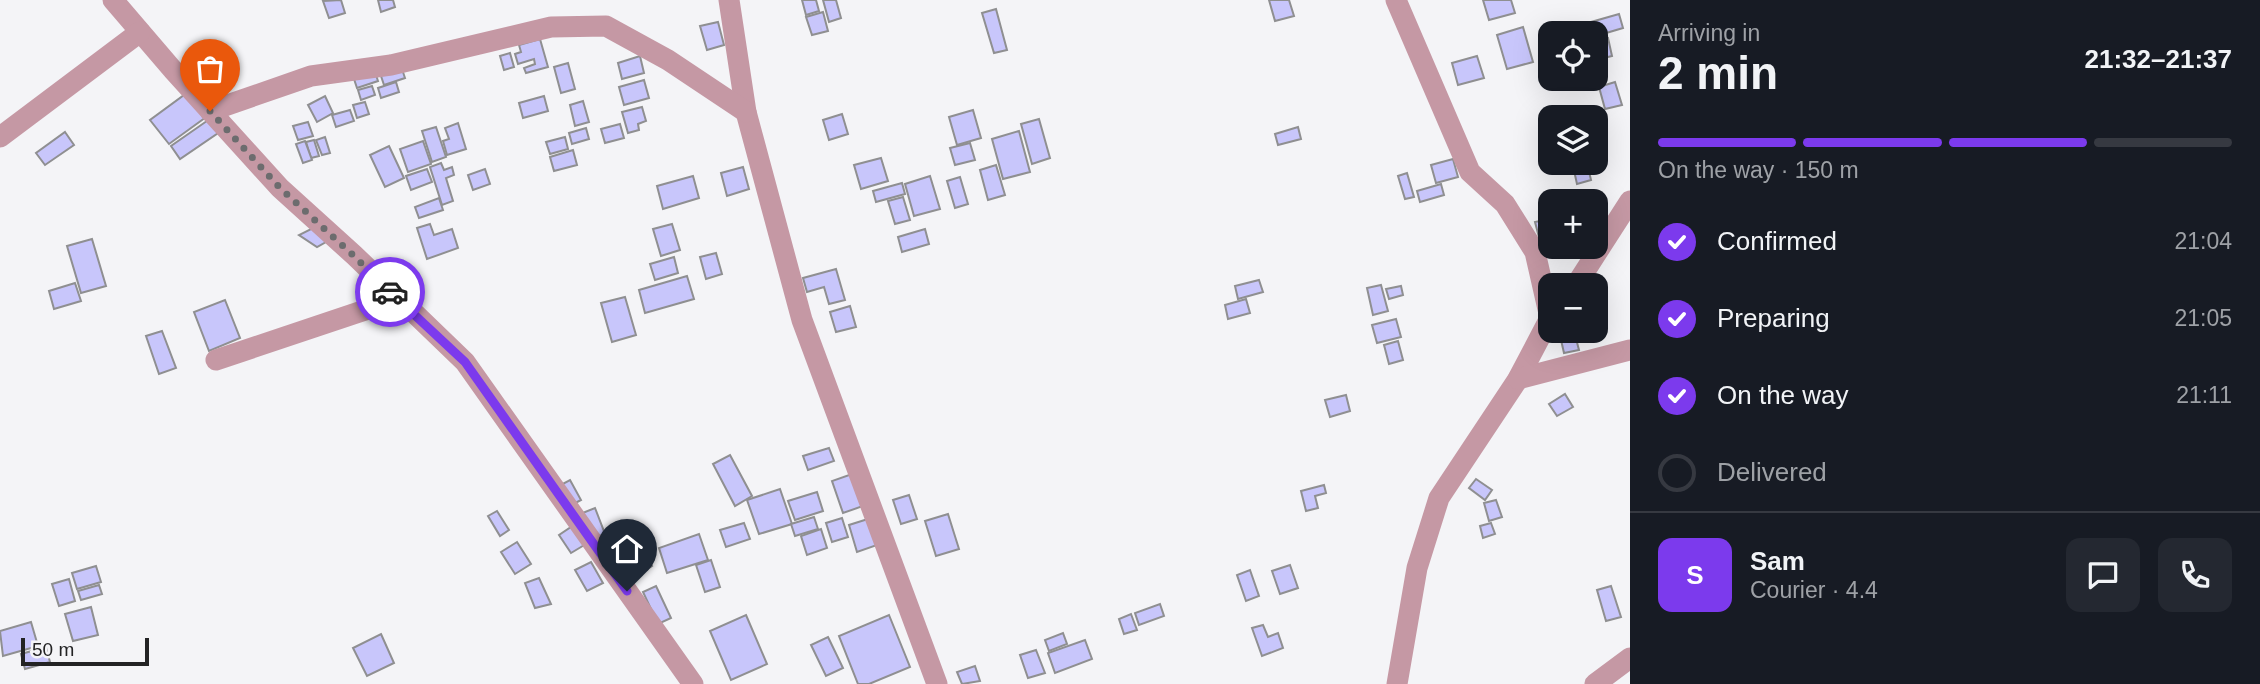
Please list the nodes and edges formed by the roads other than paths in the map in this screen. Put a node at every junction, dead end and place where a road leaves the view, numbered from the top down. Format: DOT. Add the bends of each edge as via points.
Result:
graph roads {
  1 [pos="113,0"];
  2 [pos="729,0"];
  3 [pos="1396,0"];
  4 [pos="140,32"];
  5 [pos="210,111"];
  6 [pos="746,112"];
  7 [pos="0,137"];
  8 [pos="1630,201"];
  9 [pos="1540,273"];
  10 [pos="1584,273"];
  11 [pos="398,299"];
  12 [pos="1538,341"];
  13 [pos="1630,349"];
  14 [pos="216,360"];
  15 [pos="1518,379"];
  16 [pos="1630,658"];
  17 [pos="693,684"];
  18 [pos="937,684"];
  19 [pos="1397,684"];
  20 [pos="1595,684"];
  1 -- 4 [label="street"];
  2 -- 6 [label="street"];
  3 -- 9 [label="street" via="1470,172 1505,204 1535,252"];
  4 -- 5 [label="street"];
  4 -- 7 [label="street"];
  5 -- 6 [label="street" via="311,76 391,65 551,27 606,26"];
  5 -- 11 [label="street" via="280,188"];
  6 -- 18 [label="street" via="802,320"];
  8 -- 10 [label="street"];
  11 -- 14 [label="street"];
  11 -- 17 [label="street" via="465,362"];
  12 -- 15 [label="street"];
  13 -- 15 [label="street"];
  15 -- 19 [label="street" via="1439,498 1417,568"];
  16 -- 20 [label="street"];
}
